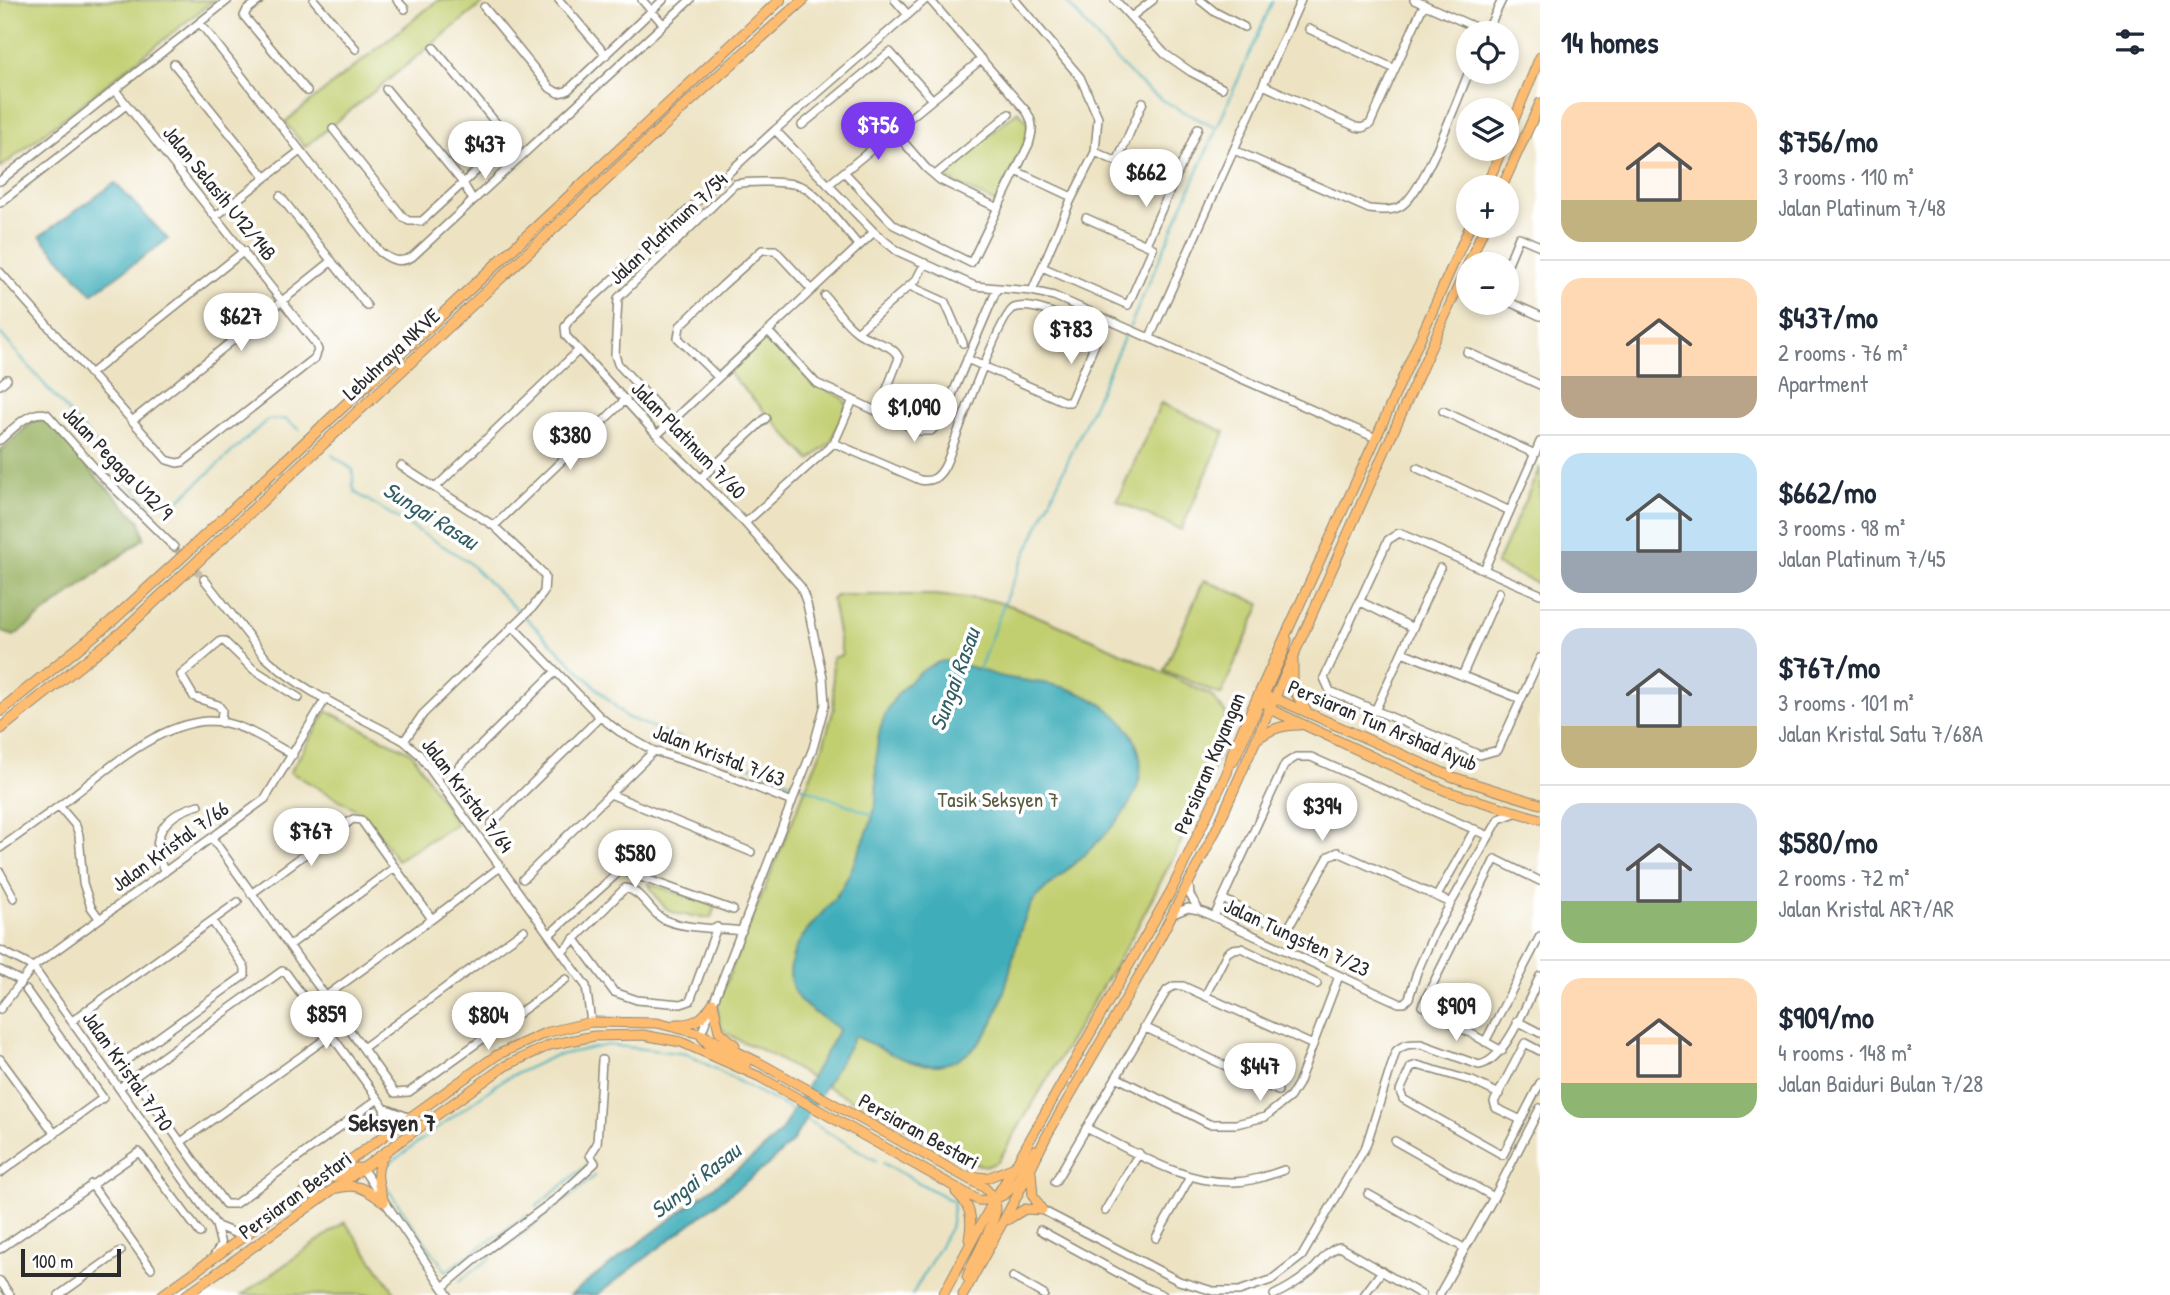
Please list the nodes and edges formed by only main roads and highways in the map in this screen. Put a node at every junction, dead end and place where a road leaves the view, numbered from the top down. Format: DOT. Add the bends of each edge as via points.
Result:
graph roads {
  1 [pos="780,0"];
  2 [pos="803,0"];
  3 [pos="1540,57"];
  4 [pos="1540,103"];
  5 [pos="1519,107"];
  6 [pos="1507,175"];
  7 [pos="1465,238"];
  8 [pos="1480,238"];
  9 [pos="1290,627"];
  10 [pos="1294,652"];
  11 [pos="1275,696"];
  12 [pos="1264,698"];
  13 [pos="1270,709"];
  14 [pos="0,711"];
  15 [pos="1308,712"];
  16 [pos="1304,725"];
  17 [pos="0,729"];
  18 [pos="1257,739"];
  19 [pos="1227,773"];
  20 [pos="1540,804"];
  21 [pos="1540,819"];
  22 [pos="657,1023"];
  23 [pos="701,1034"];
  24 [pos="758,1062"];
  25 [pos="760,1077"];
  26 [pos="1046,1137"];
  27 [pos="392,1147"];
  28 [pos="930,1158"];
  29 [pos="1015,1166"];
  30 [pos="362,1168"];
  31 [pos="1030,1170"];
  32 [pos="940,1181"];
  33 [pos="329,1192"];
  34 [pos="994,1200"];
  35 [pos="283,1208"];
  36 [pos="1001,1226"];
  37 [pos="967,1248"];
  38 [pos="162,1295"];
  39 [pos="186,1295"];
  40 [pos="943,1295"];
  41 [pos="962,1295"];
  1 -- 14 [label="highway, Lebuhraya NKVE" via="113,620"];
  2 -- 17 [label="highway, Lebuhraya NKVE" via="122,632"];
  3 -- 5 [label="main road"];
  4 -- 6 [label="main road"];
  7 -- 9 [label="main road, Persiaran Kayangan"];
  8 -- 10 [label="main road, Persiaran Kayangan"];
  9 -- 12 [label="main road"];
  9 -- 19 [label="main road, Persiaran Kayangan" via="1233,750"];
  10 -- 11 [label="main road, Persiaran Kayangan"];
  10 -- 15 [label="main road" via="1293,689"];
  11 -- 12 [label="main road, Persiaran Tun Arshad Ayub"];
  11 -- 13 [label="main road, Persiaran Kayangan"];
  11 -- 15 [label="main road, Persiaran Tun Arshad Ayub"];
  12 -- 13 [label="main road, Persiaran Tun Arshad Ayub"];
  12 -- 19 [label="main road"];
  13 -- 16 [label="main road, Persiaran Tun Arshad Ayub"];
  13 -- 18 [label="main road, Persiaran Kayangan"];
  15 -- 20 [label="main road, Persiaran Tun Arshad Ayub" via="1453,777"];
  16 -- 18 [label="main road" via="1284,725"];
  16 -- 21 [label="main road, Persiaran Tun Arshad Ayub" via="1446,791"];
  18 -- 26 [label="main road, Persiaran Kayangan" via="1189,886"];
  19 -- 29 [label="main road, Persiaran Kayangan" via="1171,891"];
  22 -- 23 [label="main road, Persiaran Bestari"];
  22 -- 24 [label="main road" via="696,1022 713,1003 719,1031"];
  22 -- 35 [label="main road, Persiaran Bestari" via="591,1022 545,1033 497,1055"];
  23 -- 24 [label="main road, Persiaran Bestari"];
  23 -- 25 [label="main road" via="704,1041"];
  24 -- 28 [label="main road, Persiaran Bestari"];
  25 -- 27 [label="main road, Persiaran Bestari" via="681,1042 643,1035 594,1036 550,1045 505,1066"];
  25 -- 32 [label="main road, Persiaran Bestari"];
  26 -- 31 [label="main road, Persiaran Kayangan"];
  26 -- 34 [label="main road" via="1008,1194"];
  27 -- 30 [label="main road, Persiaran Bestari"];
  27 -- 33 [label="main road" via="376,1176 384,1202 361,1186"];
  28 -- 29 [label="main road" via="975,1178 999,1175"];
  28 -- 34 [label="main road, Persiaran Bestari" via="985,1188"];
  29 -- 34 [label="main road, Persiaran Kayangan"];
  30 -- 33 [label="main road, Persiaran Bestari"];
  30 -- 35 [label="main road" via="348,1168"];
  31 -- 36 [label="main road, Persiaran Kayangan"];
  31 -- 36 [label="main road" via="1033,1196 1042,1209 1014,1213"];
  32 -- 34 [label="main road, Persiaran Bestari" via="978,1200"];
  32 -- 37 [label="main road" via="969,1209"];
  33 -- 39 [label="main road, Persiaran Bestari"];
  34 -- 37 [label="main road, Persiaran Kayangan"];
  34 -- 41 [label="main road" via="996,1214 972,1262"];
  35 -- 38 [label="main road, Persiaran Bestari"];
  36 -- 41 [label="main road, Persiaran Kayangan"];
  37 -- 40 [label="main road, Persiaran Kayangan"];
}
